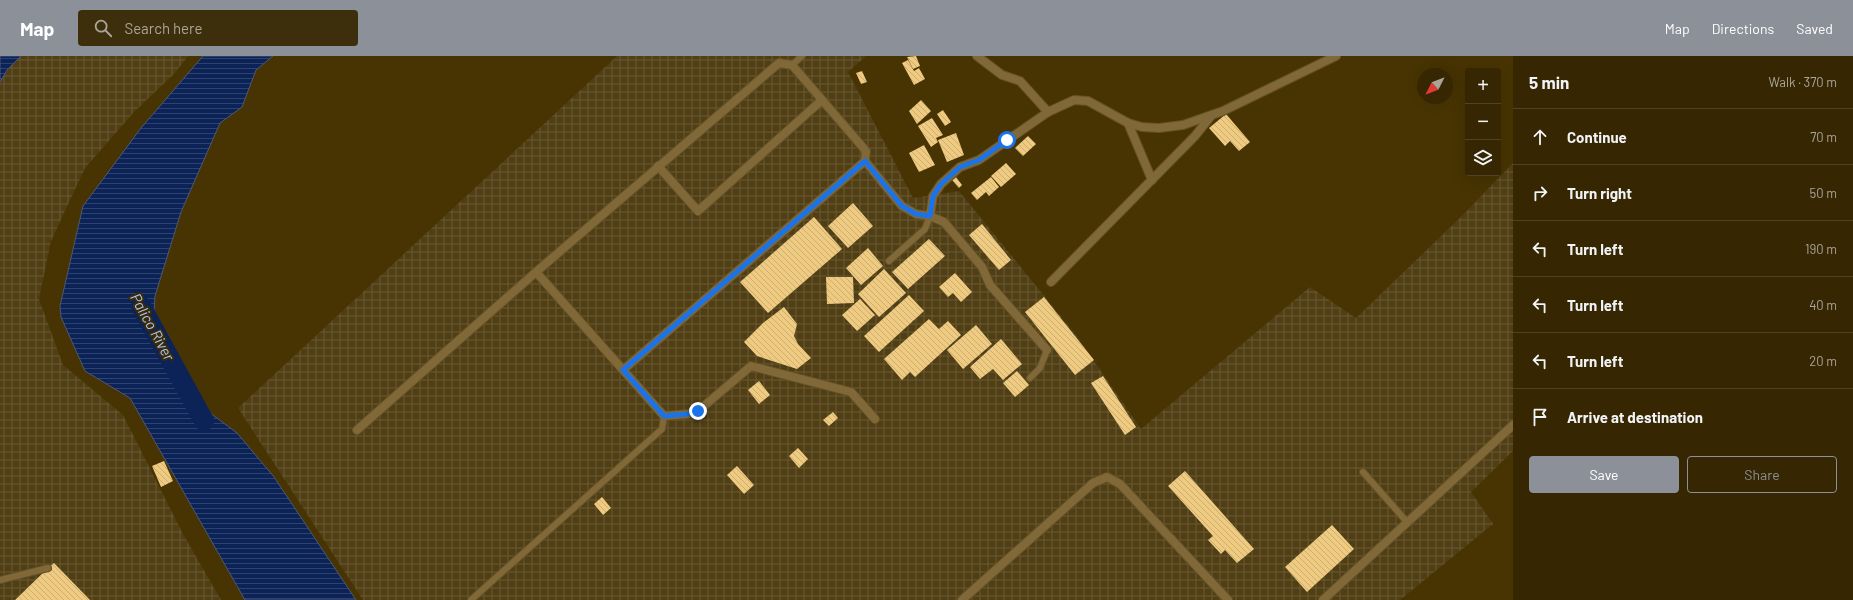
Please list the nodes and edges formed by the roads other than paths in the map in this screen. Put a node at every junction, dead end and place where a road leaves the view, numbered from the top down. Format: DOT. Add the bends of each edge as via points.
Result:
graph roads {
  1 [pos="802,56"];
  2 [pos="977,56"];
  3 [pos="1336,56"];
  4 [pos="792,65"];
  5 [pos="822,100"];
  6 [pos="1048,112"];
  7 [pos="1211,116"];
  8 [pos="1128,123"];
  9 [pos="865,161"];
  10 [pos="658,166"];
  11 [pos="1152,180"];
  12 [pos="930,216"];
  13 [pos="889,261"];
  14 [pos="536,272"];
  15 [pos="1051,282"];
  16 [pos="1046,350"];
  17 [pos="623,370"];
  18 [pos="1030,378"];
  19 [pos="664,416"];
  20 [pos="875,419"];
  21 [pos="1513,425"];
  22 [pos="357,430"];
  23 [pos="1363,472"];
  24 [pos="1407,522"];
  25 [pos="48,568"];
  26 [pos="0,580"];
  27 [pos="1222,598"];
  28 [pos="471,600"];
  29 [pos="962,600"];
  30 [pos="1323,600"];
  1 -- 4 [label="lane"];
  2 -- 6 [label="street" via="1002,75 1020,81"];
  3 -- 7 [label="street"];
  4 -- 5 [label="street"];
  4 -- 10 [label="street" via="779,63"];
  5 -- 9 [label="street" via="866,151"];
  5 -- 10 [label="street" via="698,211"];
  6 -- 8 [label="street" via="1074,100 1088,101"];
  6 -- 12 [label="street" via="979,160 960,167 941,184 933,196"];
  7 -- 8 [label="street" via="1182,125 1159,128"];
  7 -- 11 [label="street"];
  8 -- 11 [label="street"];
  9 -- 12 [label="street" via="902,206 916,214"];
  9 -- 17 [label="street"];
  10 -- 14 [label="street"];
  11 -- 15 [label="street"];
  12 -- 13 [label="lane" via="925,229"];
  12 -- 16 [label="street" via="944,222 982,266 990,285"];
  14 -- 17 [label="street"];
  14 -- 22 [label="street"];
  16 -- 18 [label="lane" via="1040,368"];
  17 -- 19 [label="street"];
  19 -- 20 [label="street" via="698,411 751,366 851,392"];
  19 -- 28 [label="lane" via="662,429"];
  21 -- 24 [label="street"];
  23 -- 24 [label="lane"];
  24 -- 30 [label="street"];
  25 -- 26 [label="lane"];
  27 -- 29 [label="street" via="1120,484 1108,478 1093,483"];
}
